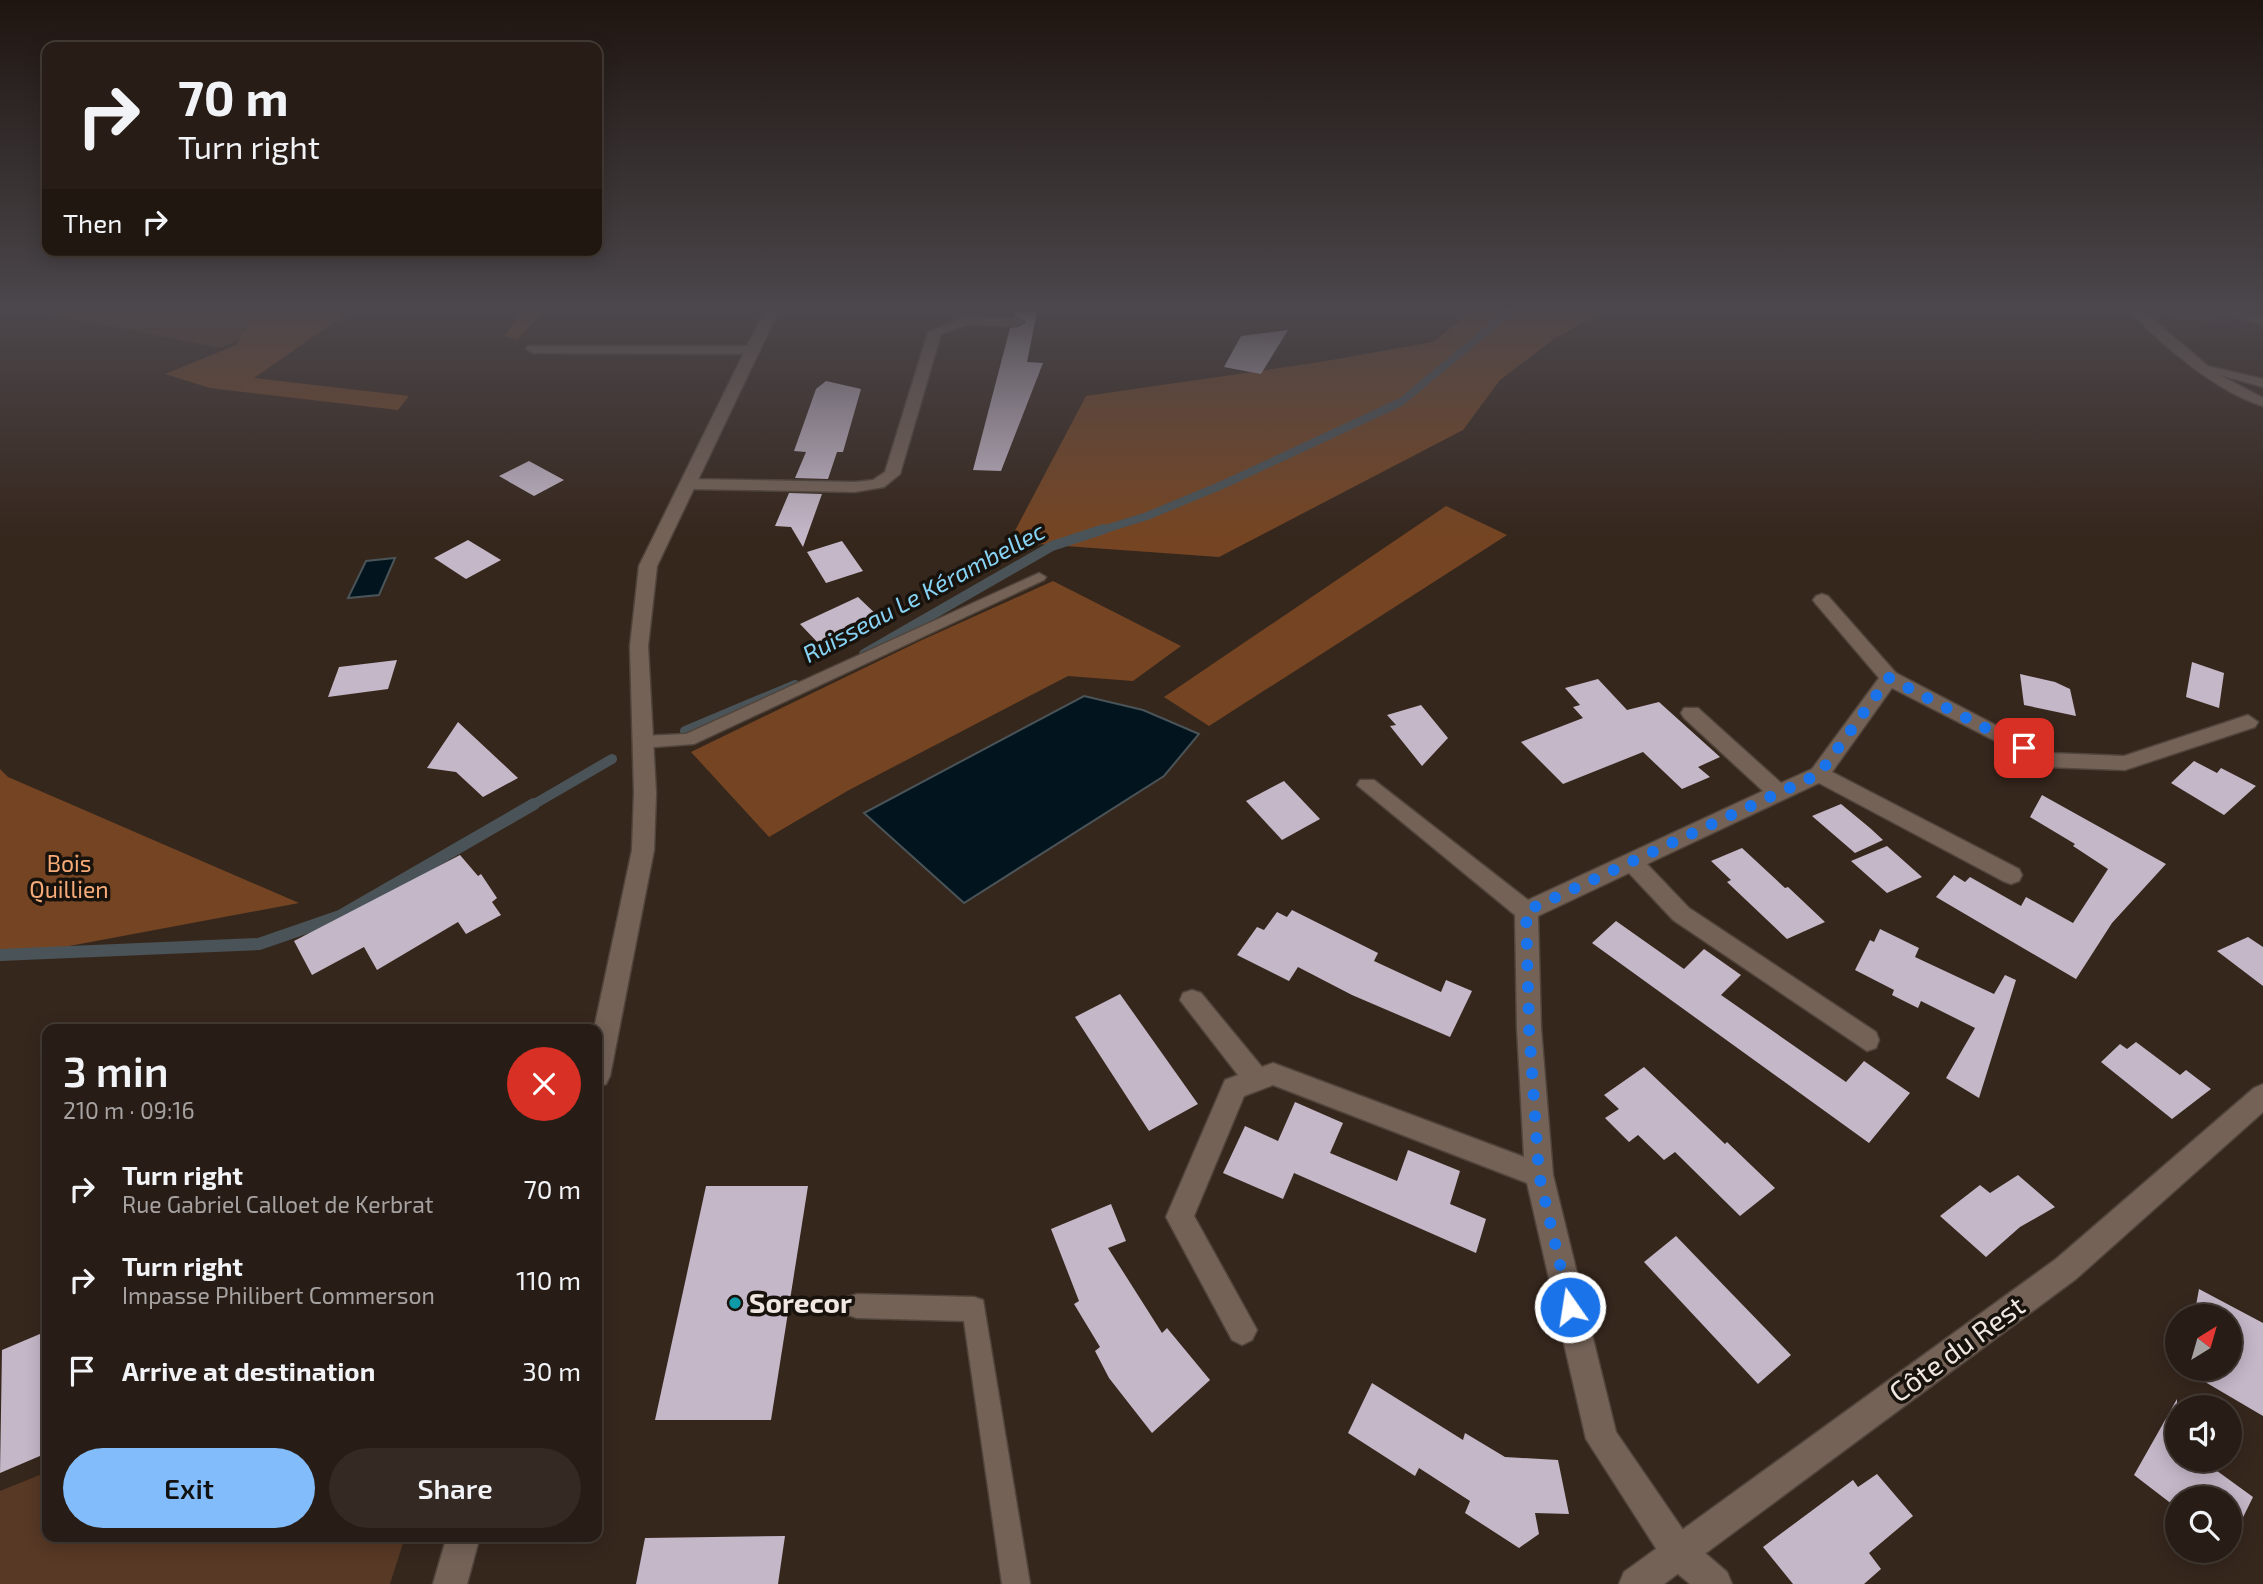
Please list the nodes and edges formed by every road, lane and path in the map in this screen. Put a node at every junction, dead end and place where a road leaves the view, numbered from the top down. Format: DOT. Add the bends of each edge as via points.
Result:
graph roads {
  1 [pos="735,386"];
  2 [pos="919,386"];
  3 [pos="2228,386"];
  4 [pos="2263,402"];
  5 [pos="688,484"];
  6 [pos="1039,578"];
  7 [pos="1822,600"];
  8 [pos="1889,678"];
  9 [pos="1691,713"];
  10 [pos="2248,722"];
  11 [pos="642,743"];
  12 [pos="1819,774"];
  13 [pos="1367,785"];
  14 [pos="1777,792"];
  15 [pos="1630,860"];
  16 [pos="2011,875"];
  17 [pos="1526,911"];
  18 [pos="1192,1000"];
  19 [pos="1867,1040"];
  20 [pos="602,1051"];
  21 [pos="1257,1080"];
  22 [pos="2263,1096"];
  23 [pos="1539,1175"];
  24 [pos="857,1306"];
  25 [pos="1242,1331"];
  26 [pos="462,1542"];
  27 [pos="1678,1552"];
  28 [pos="450,1584"];
  29 [pos="1016,1584"];
  30 [pos="1636,1584"];
  31 [pos="1715,1584"];
  1 -- 5 [label="street"];
  2 -- 5 [label="street" via="892,474 877,484"];
  3 -- 4 [label="lane"];
  5 -- 11 [label="street" via="648,566 639,646"];
  6 -- 11 [label="lane" via="688,740"];
  7 -- 8 [label="street"];
  8 -- 10 [label="street" via="2046,760 2125,763"];
  8 -- 12 [label="street"];
  9 -- 14 [label="street"];
  11 -- 20 [label="street" via="643,850"];
  12 -- 14 [label="street"];
  12 -- 16 [label="street"];
  13 -- 17 [label="street"];
  14 -- 15 [label="street"];
  15 -- 17 [label="street"];
  15 -- 19 [label="street" via="1681,914"];
  17 -- 23 [label="street"];
  18 -- 21 [label="street"];
  21 -- 23 [label="street" via="1273,1074"];
  21 -- 25 [label="street" via="1234,1088 1180,1217"];
  22 -- 27 [label="street, Côte du Rest" via="2066,1269"];
  23 -- 27 [label="street" via="1602,1439"];
  24 -- 29 [label="lane" via="974,1309"];
  26 -- 28 [label="street"];
  27 -- 30 [label="street, Côte du Rest"];
  27 -- 31 [label="street"];
}
